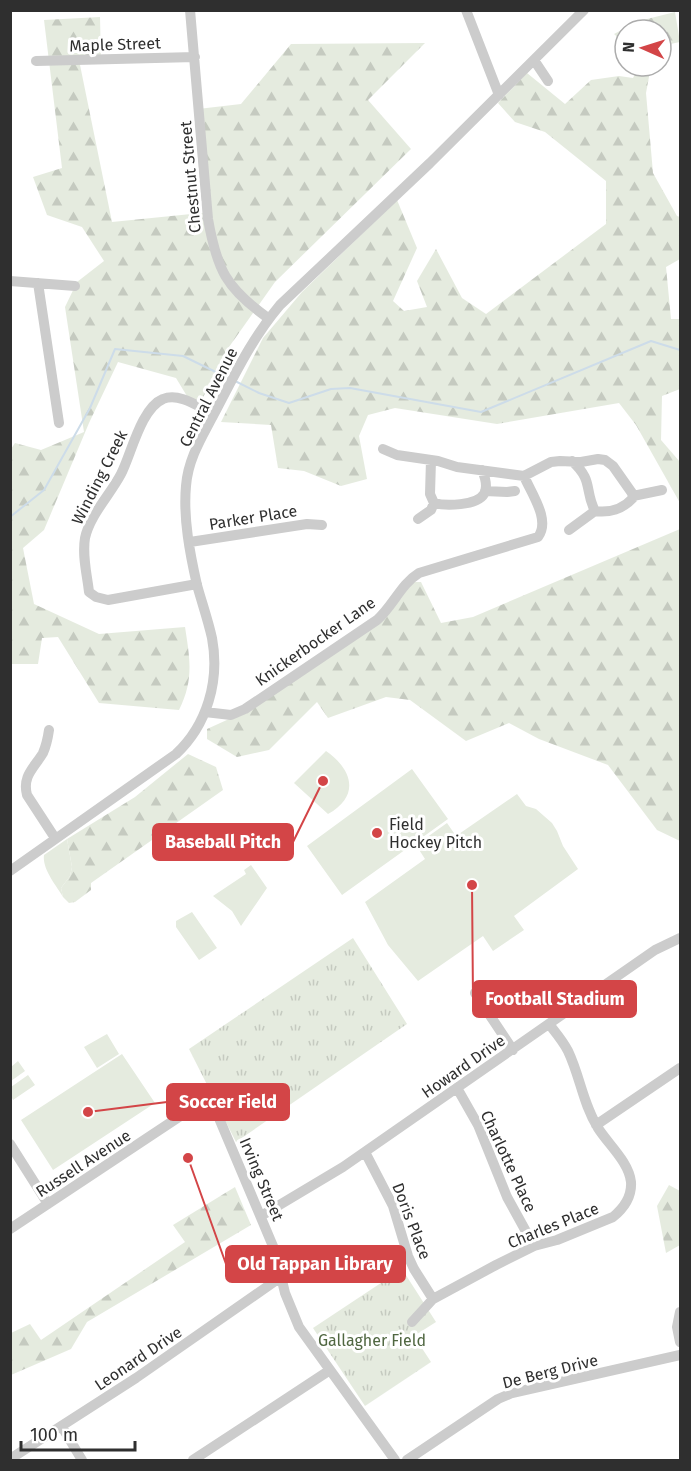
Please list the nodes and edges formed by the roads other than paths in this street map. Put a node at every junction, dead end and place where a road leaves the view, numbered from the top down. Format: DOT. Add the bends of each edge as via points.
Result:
graph roads {
  1 [pos="190,10"];
  2 [pos="466,10"];
  3 [pos="584,10"];
  4 [pos="195,57"];
  5 [pos="534,60"];
  6 [pos="36,62"];
  7 [pos="548,81"];
  8 [pos="499,95"];
  9 [pos="10,281"];
  10 [pos="38,283"];
  11 [pos="75,286"];
  12 [pos="268,318"];
  13 [pos="214,414"];
  14 [pos="59,423"];
  15 [pos="383,449"];
  16 [pos="431,460"];
  17 [pos="572,462"];
  18 [pos="482,470"];
  19 [pos="524,476"];
  20 [pos="515,490"];
  21 [pos="662,490"];
  22 [pos="485,491"];
  23 [pos="633,496"];
  24 [pos="434,502"];
  25 [pos="595,512"];
  26 [pos="418,519"];
  27 [pos="322,525"];
  28 [pos="569,530"];
  29 [pos="190,542"];
  30 [pos="197,584"];
  31 [pos="205,712"];
  32 [pos="49,730"];
  33 [pos="55,838"];
  34 [pos="12,866"];
  35 [pos="681,938"];
  36 [pos="475,993"];
  37 [pos="549,1024"];
  38 [pos="513,1050"];
  39 [pos="681,1068"];
  40 [pos="457,1088"];
  41 [pos="172,1123"];
  42 [pos="596,1125"];
  43 [pos="10,1144"];
  44 [pos="365,1152"];
  45 [pos="48,1204"];
  46 [pos="261,1216"];
  47 [pos="10,1229"];
  48 [pos="534,1246"];
  49 [pos="281,1277"];
  50 [pos="433,1299"];
  51 [pos="681,1312"];
  52 [pos="412,1322"];
  53 [pos="681,1342"];
  54 [pos="681,1355"];
  55 [pos="330,1371"];
  56 [pos="62,1427"];
  57 [pos="10,1459"];
  58 [pos="82,1461"];
  59 [pos="193,1461"];
  60 [pos="395,1461"];
  61 [pos="407,1461"];
  1 -- 4 [label="street, Chestnut Street"];
  2 -- 8 [label="street"];
  3 -- 5 [label="street, Central Avenue"];
  4 -- 6 [label="street, Maple Street"];
  4 -- 12 [label="street, Chestnut Street" via="214,251 230,286"];
  5 -- 7 [label="street"];
  5 -- 8 [label="street, Central Avenue"];
  8 -- 12 [label="street, Central Avenue"];
  9 -- 10 [label="street"];
  10 -- 11 [label="street"];
  10 -- 14 [label="street"];
  12 -- 13 [label="street, Central Avenue"];
  13 -- 29 [label="street, Central Avenue" via="196,447 186,483"];
  13 -- 30 [label="street, Winding Creek" via="178,398 163,399 153,406 121,473 88,528 83,552 89,592 96,597 108,600"];
  15 -- 16 [label="street"];
  16 -- 18 [label="street"];
  16 -- 24 [label="street" via="430,494"];
  17 -- 19 [label="street" via="551,462"];
  17 -- 23 [label="street" via="605,460"];
  17 -- 25 [label="street" via="589,484"];
  18 -- 19 [label="street"];
  18 -- 22 [label="street"];
  19 -- 31 [label="street, Knickerbocker Lane" via="543,522 538,537 418,573 378,620 245,709 231,715"];
  20 -- 22 [label="street"];
  21 -- 23 [label="street"];
  22 -- 24 [label="street" via="480,498 467,503 444,506"];
  23 -- 25 [label="street" via="626,505"];
  24 -- 26 [label="street"];
  25 -- 28 [label="street"];
  27 -- 29 [label="street, Parker Place"];
  29 -- 30 [label="street, Central Avenue"];
  30 -- 31 [label="street, Central Avenue" via="214,651 213,683"];
  31 -- 33 [label="street, Central Avenue" via="187,744 176,754"];
  32 -- 33 [label="street" via="43,753 29,771 24,787"];
  33 -- 34 [label="street, Central Avenue"];
  35 -- 37 [label="street, Howard Drive" via="655,950"];
  36 -- 38 [label="street"];
  37 -- 38 [label="street, Howard Drive"];
  37 -- 42 [label="street, Charles Place" via="568,1050"];
  38 -- 40 [label="street, Howard Drive"];
  39 -- 42 [label="street"];
  40 -- 44 [label="street, Howard Drive"];
  40 -- 48 [label="street, Charlotte Place"];
  41 -- 45 [label="street, Russell Avenue"];
  41 -- 46 [label="street, Irving Street" via="200,1103 213,1104"];
  42 -- 48 [label="street, Charles Place" via="626,1166 631,1181 628,1198 613,1217"];
  43 -- 45 [label="street"];
  44 -- 46 [label="street, Howard Drive"];
  44 -- 50 [label="street, Doris Place" via="393,1206 414,1269"];
  45 -- 47 [label="street, Russell Avenue"];
  46 -- 49 [label="street, Irving Street"];
  48 -- 50 [label="street, Charles Place"];
  49 -- 55 [label="street, Irving Street" via="295,1318"];
  49 -- 56 [label="street, Leonard Drive"];
  50 -- 52 [label="street, Charles Place"];
  51 -- 53 [label="street" via="677,1327"];
  54 -- 61 [label="street, De Berg Drive" via="512,1393"];
  55 -- 59 [label="street"];
  55 -- 60 [label="street, Irving Street"];
  56 -- 57 [label="street, Leonard Drive"];
  56 -- 58 [label="street"];
}
